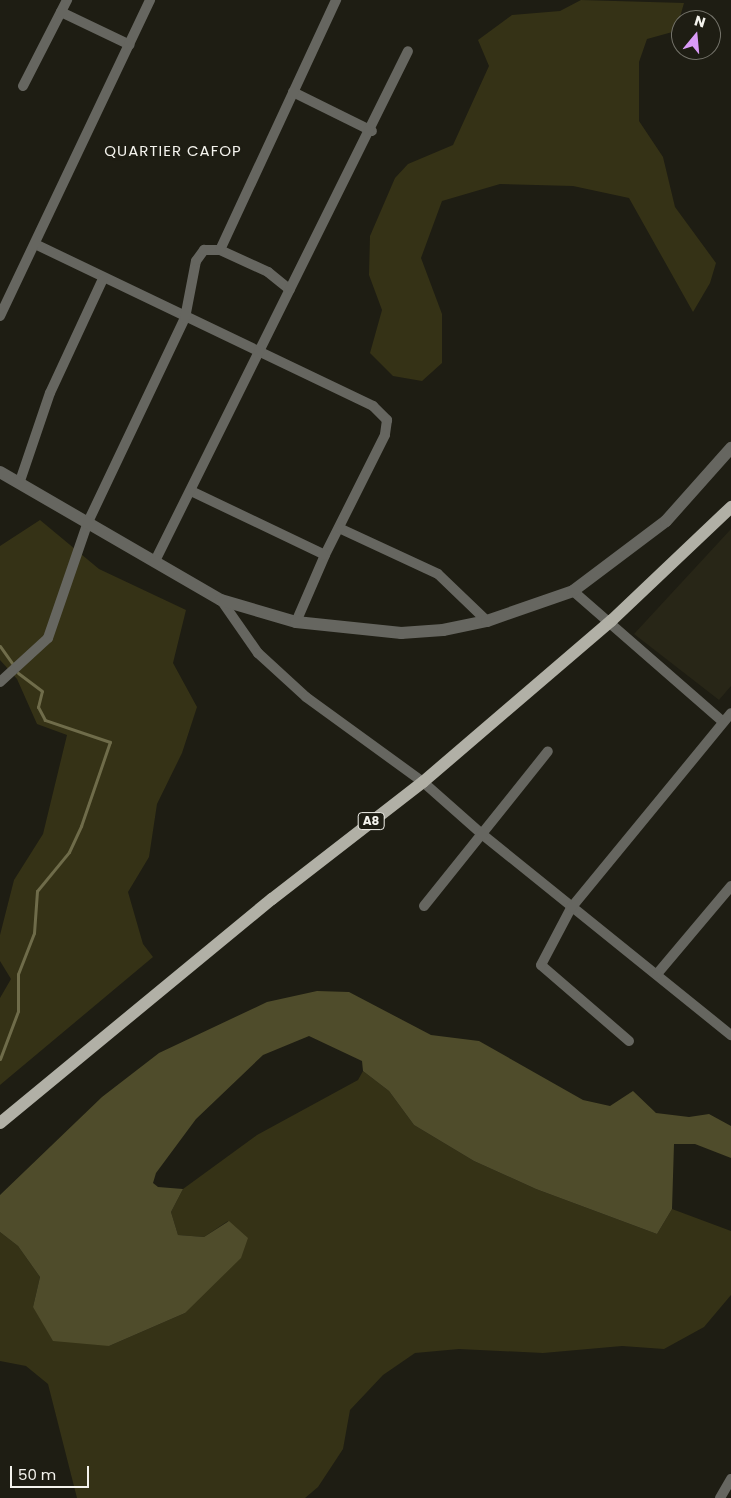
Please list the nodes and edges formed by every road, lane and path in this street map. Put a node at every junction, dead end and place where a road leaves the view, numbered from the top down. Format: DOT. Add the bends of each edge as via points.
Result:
graph roads {
  1 [pos="67,0"];
  2 [pos="150,0"];
  3 [pos="336,0"];
  4 [pos="61,12"];
  5 [pos="130,45"];
  6 [pos="408,51"];
  7 [pos="24,86"];
  8 [pos="293,92"];
  9 [pos="372,131"];
  10 [pos="35,244"];
  11 [pos="220,250"];
  12 [pos="103,279"];
  13 [pos="290,290"];
  14 [pos="0,316"];
  15 [pos="185,318"];
  16 [pos="260,354"];
  17 [pos="731,448"];
  18 [pos="0,472"];
  19 [pos="20,481"];
  20 [pos="191,491"];
  21 [pos="731,507"];
  22 [pos="88,522"];
  23 [pos="339,528"];
  24 [pos="325,555"];
  25 [pos="155,561"];
  26 [pos="573,591"];
  27 [pos="221,600"];
  28 [pos="487,621"];
  29 [pos="611,621"];
  30 [pos="296,622"];
  31 [pos="0,682"];
  32 [pos="731,713"];
  33 [pos="723,722"];
  34 [pos="548,751"];
  35 [pos="423,782"];
  36 [pos="482,835"];
  37 [pos="731,886"];
  38 [pos="424,906"];
  39 [pos="571,908"];
  40 [pos="657,974"];
  41 [pos="731,1035"];
  42 [pos="629,1041"];
  43 [pos="0,1123"];
  44 [pos="731,1480"];
  45 [pos="720,1498"];
  1 -- 4 [label="street"];
  2 -- 5 [label="street"];
  3 -- 8 [label="street"];
  4 -- 5 [label="street"];
  4 -- 7 [label="street"];
  5 -- 10 [label="street"];
  6 -- 9 [label="street"];
  8 -- 9 [label="street"];
  8 -- 11 [label="street"];
  9 -- 13 [label="street"];
  10 -- 12 [label="street"];
  10 -- 14 [label="street"];
  11 -- 13 [label="street" via="268,272"];
  11 -- 15 [label="street" via="204,250 200,254"];
  12 -- 15 [label="street"];
  12 -- 19 [label="street" via="50,393"];
  13 -- 16 [label="street"];
  15 -- 16 [label="street"];
  15 -- 22 [label="street"];
  16 -- 20 [label="street"];
  16 -- 23 [label="street" via="373,406 387,420 385,435"];
  17 -- 26 [label="street" via="666,522"];
  18 -- 19 [label="street"];
  19 -- 22 [label="street"];
  20 -- 24 [label="street"];
  20 -- 25 [label="street"];
  21 -- 29 [label="main road, A8"];
  22 -- 25 [label="street"];
  22 -- 31 [label="street" via="48,638"];
  23 -- 24 [label="street"];
  23 -- 28 [label="street" via="438,574"];
  24 -- 30 [label="street"];
  25 -- 27 [label="street"];
  26 -- 28 [label="street"];
  26 -- 29 [label="street"];
  27 -- 30 [label="street"];
  27 -- 35 [label="street" via="268,663 306,697"];
  28 -- 30 [label="street" via="443,630 401,633"];
  29 -- 33 [label="street"];
  29 -- 35 [label="main road, A8"];
  32 -- 33 [label="street"];
  33 -- 39 [label="street"];
  34 -- 36 [label="street"];
  35 -- 36 [label="street"];
  35 -- 43 [label="main road, A8" via="279,893"];
  36 -- 38 [label="street"];
  36 -- 39 [label="street"];
  37 -- 40 [label="street"];
  39 -- 40 [label="street"];
  39 -- 42 [label="street" via="541,965"];
  40 -- 41 [label="street"];
  44 -- 45 [label="street"];
}
